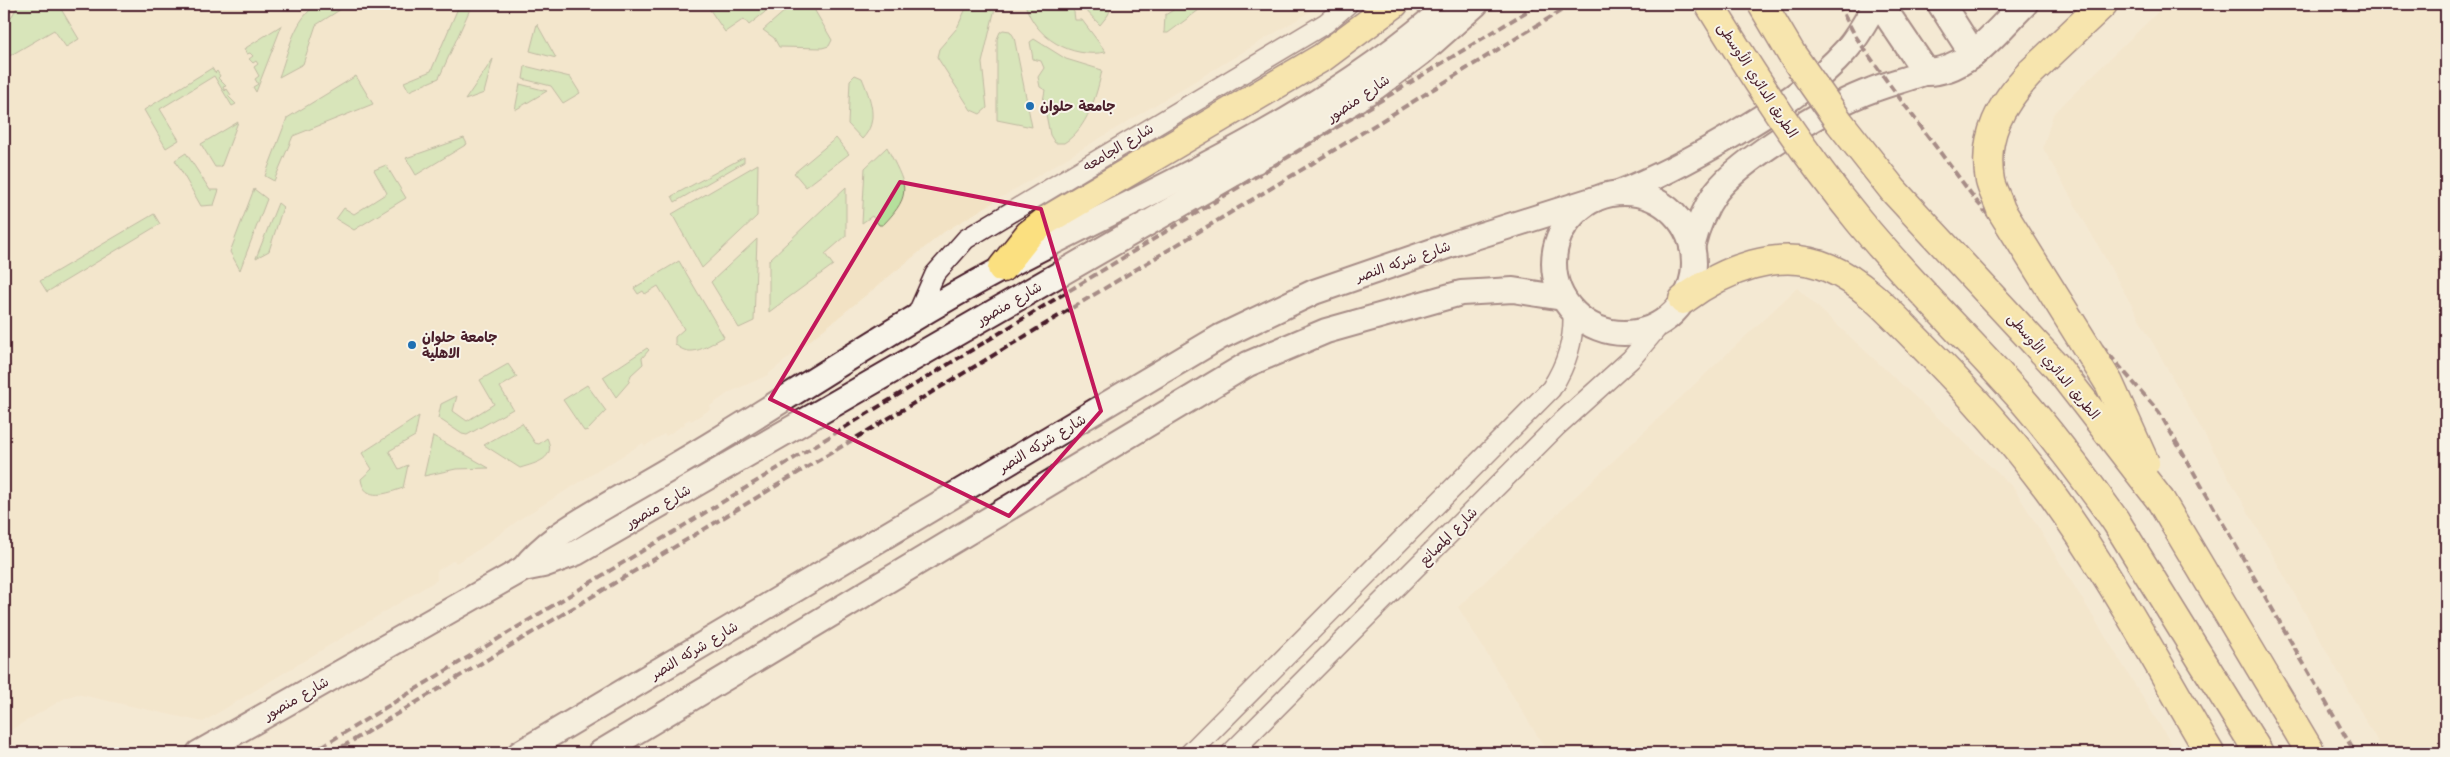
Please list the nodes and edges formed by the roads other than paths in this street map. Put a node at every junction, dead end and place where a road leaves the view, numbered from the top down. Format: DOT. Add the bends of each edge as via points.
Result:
graph roads {
  1 [pos="1348,4"];
  2 [pos="1394,4"];
  3 [pos="1449,4"];
  4 [pos="1476,4"];
  5 [pos="1709,4"];
  6 [pos="1762,4"];
  7 [pos="1876,4"];
  8 [pos="1880,4"];
  9 [pos="1941,4"];
  10 [pos="2024,4"];
  11 [pos="2103,4"];
  12 [pos="1973,54"];
  13 [pos="1926,72"];
  14 [pos="1621,192"];
  15 [pos="1595,199"];
  16 [pos="1692,247"];
  17 [pos="1002,268"];
  18 [pos="1683,300"];
  19 [pos="1568,305"];
  20 [pos="916,317"];
  21 [pos="1664,320"];
  22 [pos="2161,501"];
  23 [pos="523,569"];
  24 [pos="1215,729"];
  25 [pos="1232,752"];
  26 [pos="199,753"];
  27 [pos="520,753"];
  28 [pos="600,753"];
  29 [pos="1190,753"];
  30 [pos="2210,753"];
  31 [pos="2259,753"];
  32 [pos="2311,753"];
  1 -- 20 [label="street, شارع الجامعه" via="1326,23 966,239 935,274"];
  2 -- 17 [label="highway" via="1323,57 1047,220 1029,234"];
  3 -- 17 [label="street, شارع منصور" via="1363,72 1262,136"];
  4 -- 23 [label="street, شارع منصور" via="1398,71 1322,122 576,553 543,566"];
  5 -- 31 [label="highway, الطريق الدائري الأوسطى, bridge" via="1752,76 1859,221 1918,289 2017,393 2084,476 2115,520"];
  6 -- 22 [label="highway, الطريق الدائري الأوسطى, bridge" via="1791,53 1892,190 2058,367"];
  7 -- 14 [label="street" via="1846,50 1794,96 1707,150"];
  8 -- 13 [label="main road"];
  9 -- 12 [label="main road"];
  10 -- 12 [label="main road"];
  11 -- 22 [label="highway, bridge" via="2010,95 1995,121 1989,151 1990,181 2002,210 2109,383"];
  12 -- 13 [label="main road" via="1946,70"];
  13 -- 16 [label="street" via="1856,96 1747,163 1713,197 1697,228"];
  14 -- 15 [label="street"];
  14 -- 16 [label="street" via="1648,198 1671,212"];
  15 -- 19 [label="street" via="1574,214 1560,235 1554,260 1556,280"];
  15 -- 27 [label="street, شارع شركه النصر" via="1314,292 1220,337"];
  16 -- 18 [label="street" via="1692,274"];
  17 -- 20 [label="street, شارع منصور"];
  18 -- 21 [label="street"];
  18 -- 30 [label="highway" via="1728,273 1776,260 1803,261 1828,267 1880,303 1976,402 2049,491 2104,573"];
  19 -- 21 [label="street" via="1594,326 1618,333 1642,330"];
  19 -- 24 [label="street" via="1574,330 1570,351 1551,389"];
  19 -- 28 [label="street" via="1513,290 1461,293 1326,331 1274,352 1240,369"];
  20 -- 23 [label="street, شارع منصور" via="561,533 534,554"];
  21 -- 25 [label="street, شارع المصانع" via="1631,359 1551,433"];
  22 -- 32 [label="highway, الطريق الدائري الأوسطى"];
  23 -- 26 [label="street, شارع منصور"];
  24 -- 25 [label="street"];
  24 -- 29 [label="street"];
}
